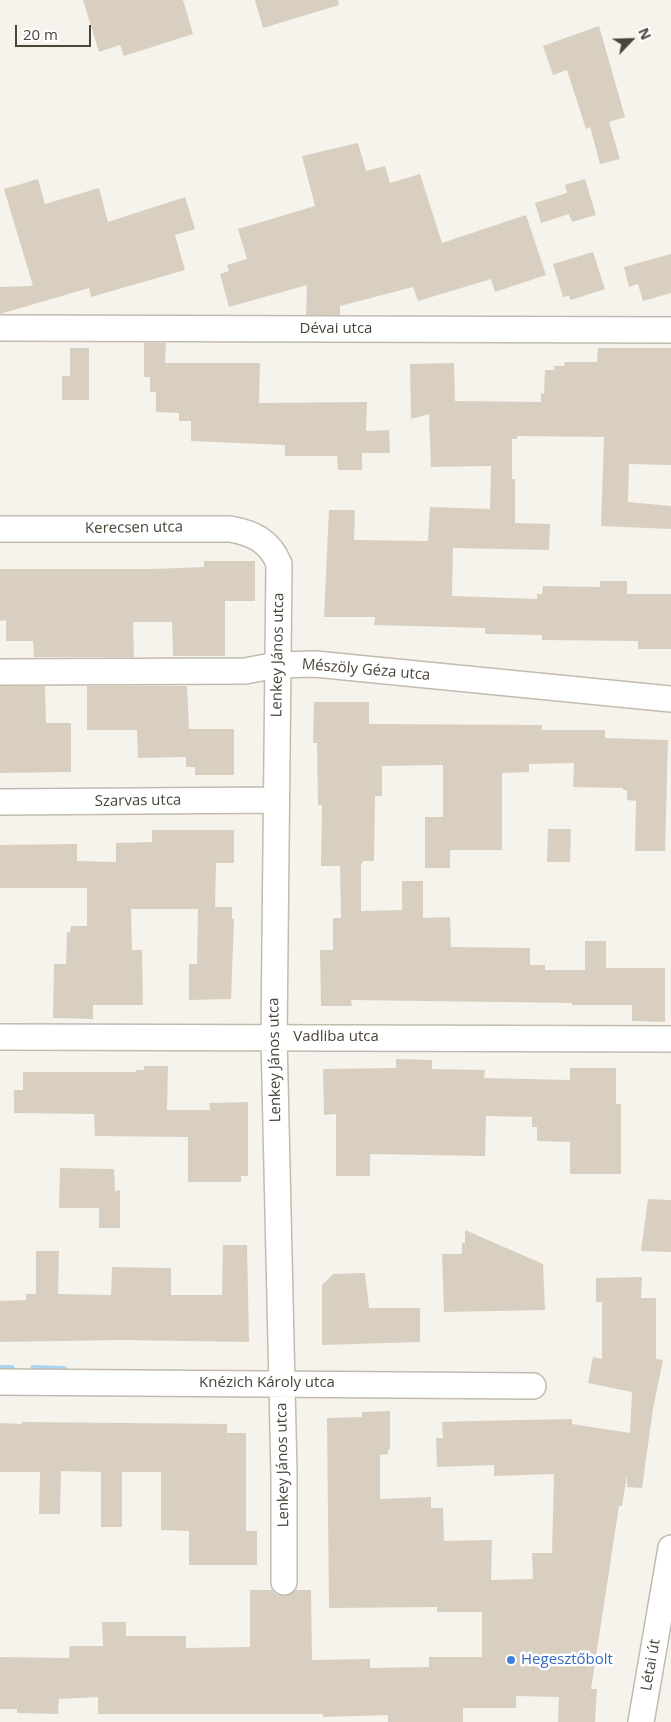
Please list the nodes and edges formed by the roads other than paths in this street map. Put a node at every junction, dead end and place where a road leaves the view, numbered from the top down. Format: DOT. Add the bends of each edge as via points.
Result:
graph roads {
  1 [pos="0,328"];
  2 [pos="671,330"];
  3 [pos="0,529"];
  4 [pos="265,542"];
  5 [pos="277,665"];
  6 [pos="0,672"];
  7 [pos="671,699"];
  8 [pos="276,800"];
  9 [pos="0,802"];
  10 [pos="0,1037"];
  11 [pos="274,1037"];
  12 [pos="671,1039"];
  13 [pos="0,1382"];
  14 [pos="281,1383"];
  15 [pos="533,1386"];
  16 [pos="671,1548"];
  17 [pos="284,1582"];
  18 [pos="641,1722"];
  1 -- 2 [label="street, Dévai utca"];
  3 -- 4 [label="street, Kerecsen utca" via="201,527 240,530"];
  4 -- 5 [label="street, Lenkey János utca" via="276,555 280,573"];
  5 -- 6 [label="street, Mészöly Géza utca" via="245,671"];
  5 -- 7 [label="street, Mészöly Géza utca" via="315,664"];
  5 -- 8 [label="street, Lenkey János utca"];
  8 -- 9 [label="street, Szarvas utca"];
  8 -- 11 [label="street, Lenkey János utca"];
  10 -- 11 [label="street, Vadliba utca"];
  11 -- 12 [label="street, Vadliba utca"];
  11 -- 14 [label="street, Lenkey János utca"];
  13 -- 14 [label="street, Knézich Károly utca"];
  14 -- 15 [label="street, Knézich Károly utca"];
  14 -- 17 [label="street, Lenkey János utca"];
  16 -- 18 [label="street, Létai út"];
}
